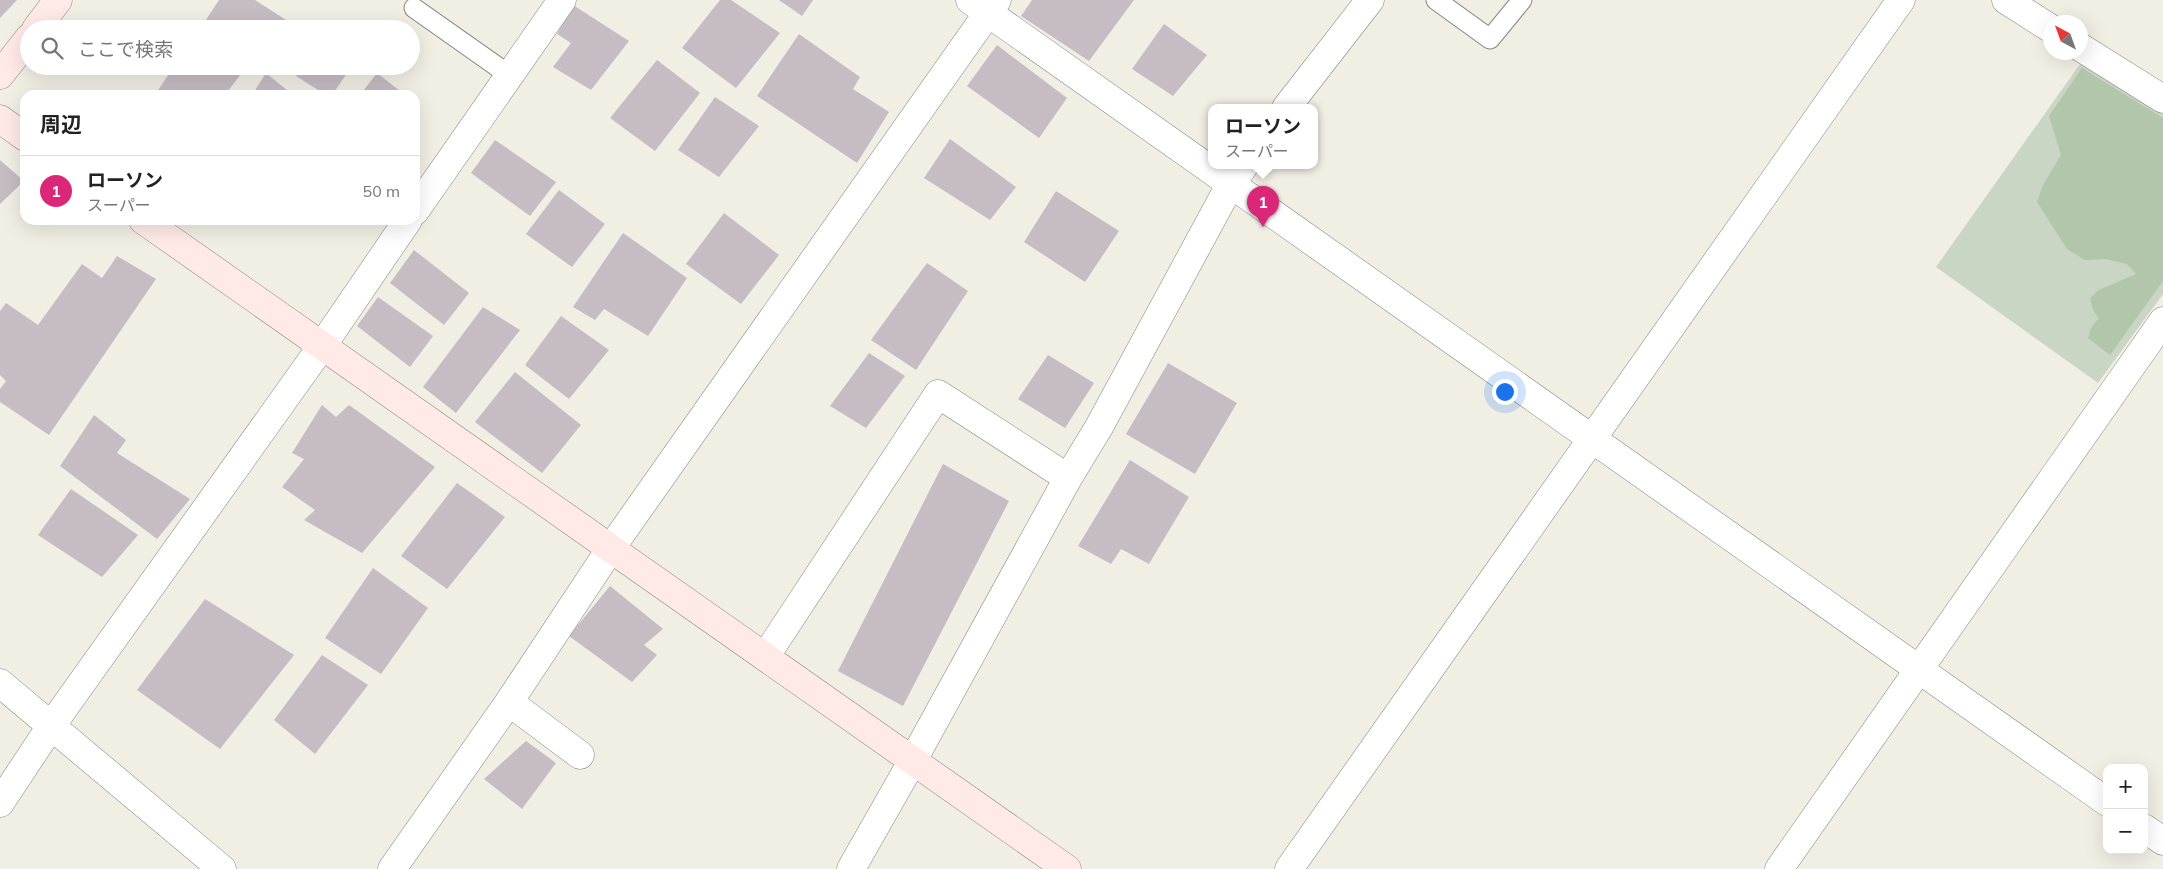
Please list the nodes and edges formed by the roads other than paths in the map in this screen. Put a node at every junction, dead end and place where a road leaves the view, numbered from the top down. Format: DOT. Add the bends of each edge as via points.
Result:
graph roads {
  1 [pos="58,0"];
  2 [pos="562,0"];
  3 [pos="1370,0"];
  4 [pos="1436,0"];
  5 [pos="1522,0"];
  6 [pos="1901,0"];
  7 [pos="2006,0"];
  8 [pos="985,4"];
  9 [pos="414,8"];
  10 [pos="43,20"];
  11 [pos="2043,24"];
  12 [pos="20,49"];
  13 [pos="2088,52"];
  14 [pos="0,75"];
  15 [pos="509,75"];
  16 [pos="2163,99"];
  17 [pos="1289,104"];
  18 [pos="0,119"];
  19 [pos="20,133"];
  20 [pos="1208,155"];
  21 [pos="1237,175"];
  22 [pos="420,203"];
  23 [pos="150,225"];
  24 [pos="405,225"];
  25 [pos="2163,321"];
  26 [pos="322,346"];
  27 [pos="1593,438"];
  28 [pos="1068,478"];
  29 [pos="611,548"];
  30 [pos="765,657"];
  31 [pos="1919,670"];
  32 [pos="0,683"];
  33 [pos="509,702"];
  34 [pos="51,726"];
  35 [pos="580,755"];
  36 [pos="913,760"];
  37 [pos="2103,799"];
  38 [pos="0,803"];
  39 [pos="2148,831"];
  40 [pos="2163,841"];
  41 [pos="222,869"];
  42 [pos="392,869"];
  43 [pos="850,869"];
  44 [pos="1068,869"];
  45 [pos="1289,869"];
  46 [pos="1779,869"];
  1 -- 10 [label="street"];
  2 -- 15 [label="street"];
  3 -- 17 [label="street"];
  4 -- 5 [label="lane" via="1490,39"];
  6 -- 27 [label="street"];
  7 -- 11 [label="street"];
  8 -- 20 [label="street"];
  8 -- 29 [label="street"];
  9 -- 15 [label="lane"];
  12 -- 14 [label="street"];
  13 -- 16 [label="street"];
  15 -- 22 [label="street"];
  18 -- 19 [label="street"];
  21 -- 27 [label="street"];
  21 -- 28 [label="street"];
  23 -- 26 [label="street"];
  24 -- 26 [label="street"];
  25 -- 31 [label="street"];
  26 -- 29 [label="street"];
  26 -- 34 [label="street"];
  27 -- 31 [label="street"];
  27 -- 45 [label="street"];
  28 -- 30 [label="street" via="938,394"];
  28 -- 36 [label="street"];
  29 -- 30 [label="street"];
  29 -- 33 [label="street"];
  30 -- 36 [label="street"];
  31 -- 37 [label="street"];
  31 -- 46 [label="street"];
  32 -- 34 [label="street"];
  33 -- 35 [label="street"];
  33 -- 42 [label="street"];
  34 -- 38 [label="street"];
  34 -- 41 [label="street"];
  36 -- 43 [label="street"];
  36 -- 44 [label="street"];
  39 -- 40 [label="street"];
}
